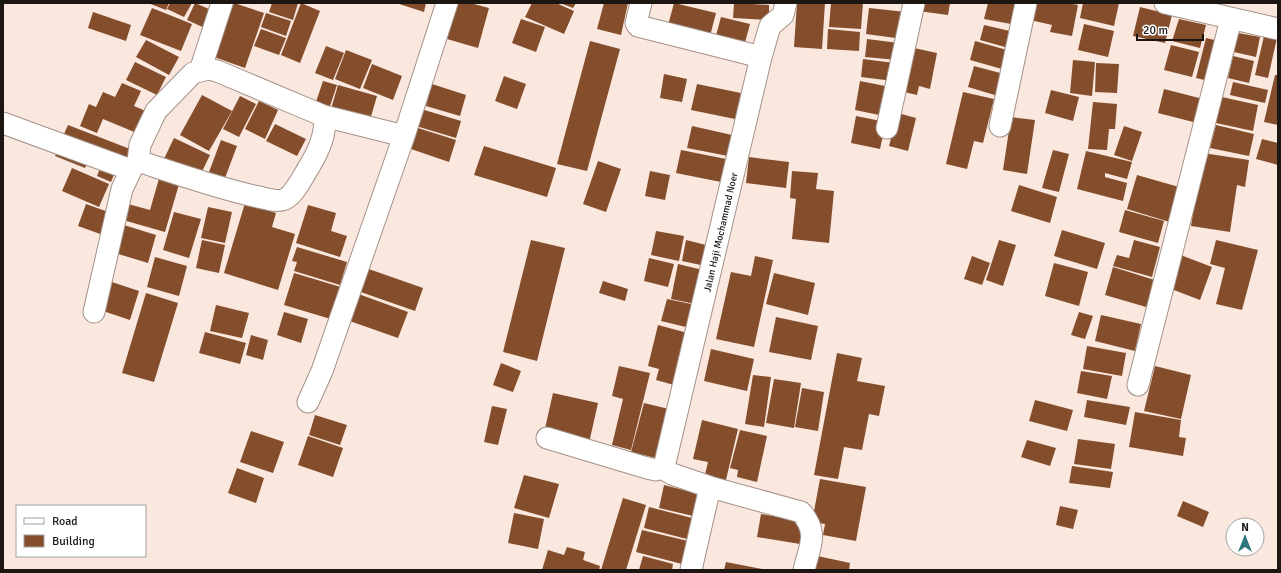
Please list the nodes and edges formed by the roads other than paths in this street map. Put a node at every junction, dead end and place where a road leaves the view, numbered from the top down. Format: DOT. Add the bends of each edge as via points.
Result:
graph roads {
  1 [pos="222,3"];
  2 [pos="447,3"];
  3 [pos="641,3"];
  4 [pos="786,3"];
  5 [pos="914,3"];
  6 [pos="1026,3"];
  7 [pos="1165,3"];
  8 [pos="1231,18"];
  9 [pos="1278,29"];
  10 [pos="761,57"];
  11 [pos="200,71"];
  12 [pos="324,116"];
  13 [pos="3,123"];
  14 [pos="1000,126"];
  15 [pos="887,128"];
  16 [pos="404,136"];
  17 [pos="134,166"];
  18 [pos="94,312"];
  19 [pos="1138,385"];
  20 [pos="308,402"];
  21 [pos="547,438"];
  22 [pos="664,467"];
  23 [pos="710,487"];
  24 [pos="691,570"];
  25 [pos="804,570"];
  1 -- 11 [label="street"];
  2 -- 16 [label="street"];
  3 -- 10 [label="street" via="636,23 638,26"];
  4 -- 10 [label="street, Jalan Haji Mochammad Noer" via="783,15 770,26"];
  5 -- 15 [label="street"];
  6 -- 14 [label="street"];
  7 -- 8 [label="street"];
  8 -- 9 [label="street"];
  8 -- 19 [label="street"];
  10 -- 22 [label="street, Jalan Haji Mochammad Noer"];
  11 -- 12 [label="street" via="217,71"];
  11 -- 17 [label="street" via="187,78 156,111 140,145"];
  12 -- 16 [label="street"];
  12 -- 17 [label="street" via="324,136 313,160 291,194 283,200 237,192"];
  13 -- 17 [label="street"];
  16 -- 20 [label="street" via="322,371"];
  17 -- 18 [label="street" via="122,189"];
  21 -- 22 [label="street" via="647,468 656,470"];
  22 -- 23 [label="street" via="672,474"];
  23 -- 24 [label="street"];
  23 -- 25 [label="street" via="801,512 812,530"];
}
